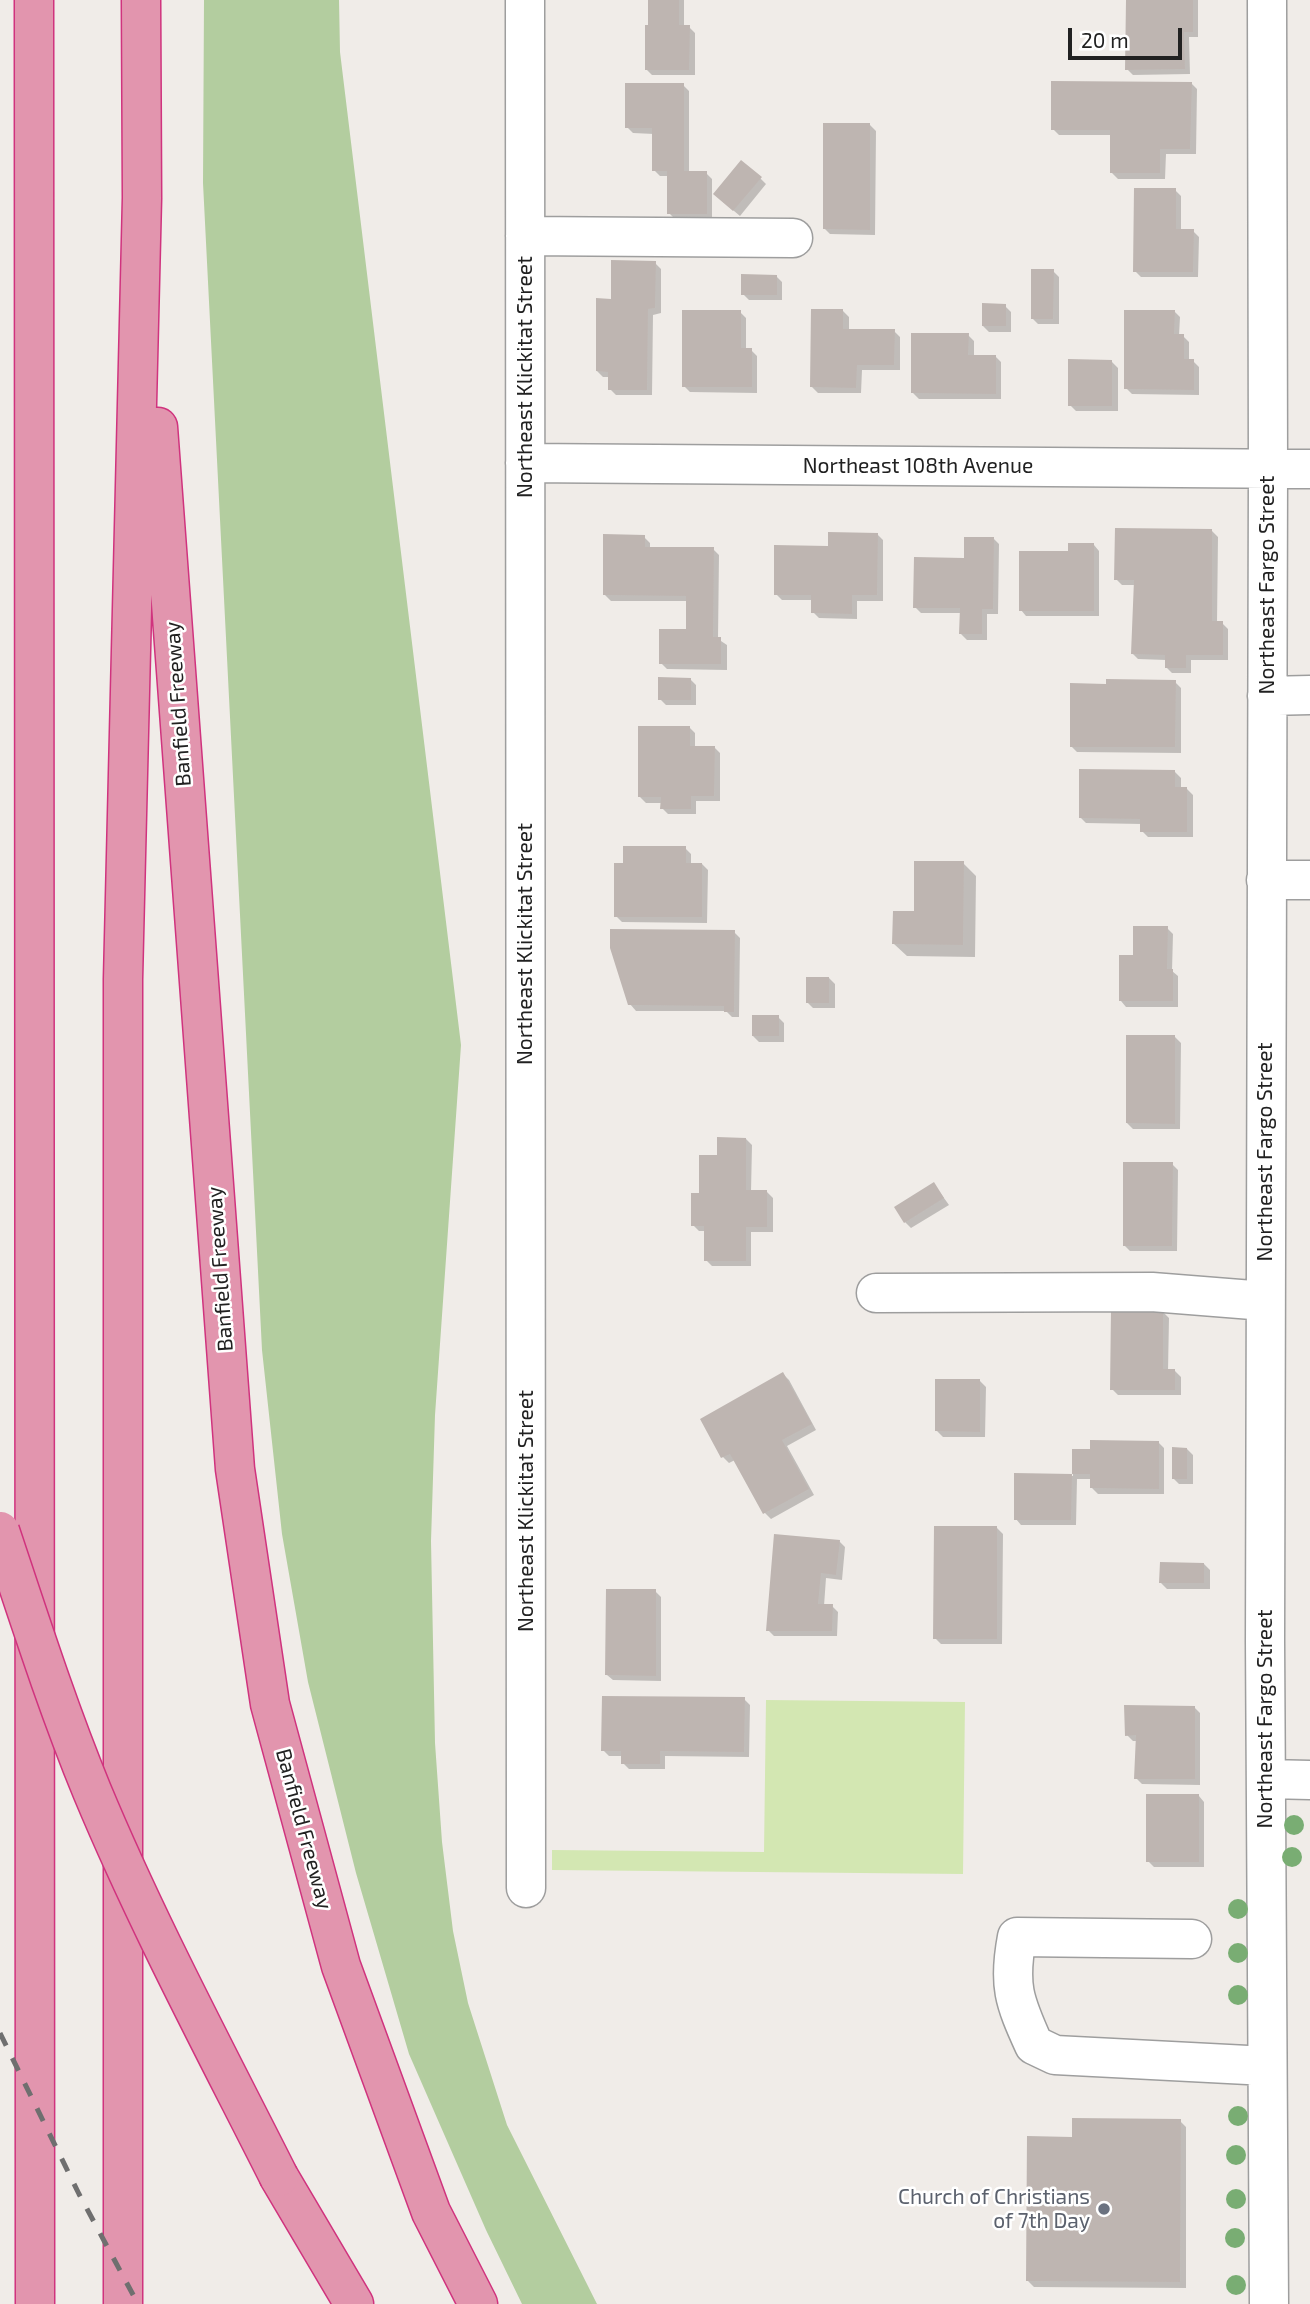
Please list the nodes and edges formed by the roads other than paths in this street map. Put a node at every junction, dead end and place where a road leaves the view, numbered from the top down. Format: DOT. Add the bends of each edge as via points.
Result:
graph roads {
  1 [pos="34,0"];
  2 [pos="141,0"];
  3 [pos="525,0"];
  4 [pos="1267,0"];
  5 [pos="142,198"];
  6 [pos="525,236"];
  7 [pos="793,237"];
  8 [pos="525,463"];
  9 [pos="1268,469"];
  10 [pos="1310,469"];
  11 [pos="1310,695"];
  12 [pos="1266,696"];
  13 [pos="1266,880"];
  14 [pos="1310,880"];
  15 [pos="876,1293"];
  16 [pos="1265,1301"];
  17 [pos="0,1531"];
  18 [pos="1266,1780"];
  19 [pos="1310,1780"];
  20 [pos="526,1888"];
  21 [pos="1192,1938"];
  22 [pos="1267,2066"];
  23 [pos="35,2304"];
  24 [pos="123,2304"];
  25 [pos="354,2304"];
  26 [pos="478,2304"];
  27 [pos="1269,2304"];
  1 -- 23 [label="highway"];
  2 -- 5 [label="highway"];
  3 -- 6 [label="street, Northeast Klickitat Street"];
  4 -- 9 [label="street, Northeast Fargo Street"];
  5 -- 24 [label="highway" via="123,979"];
  5 -- 26 [label="highway, Banfield Freeway" via="235,1469 268,1691 341,1966 431,2212"];
  6 -- 7 [label="street"];
  6 -- 8 [label="street, Northeast Klickitat Street"];
  8 -- 9 [label="street, Northeast 108th Avenue"];
  8 -- 20 [label="street, Northeast Klickitat Street"];
  9 -- 10 [label="street, Northeast 108th Avenue"];
  9 -- 12 [label="street, Northeast Fargo Street"];
  11 -- 12 [label="street"];
  12 -- 13 [label="street, Northeast Fargo Street"];
  13 -- 14 [label="street"];
  13 -- 16 [label="street, Northeast Fargo Street"];
  15 -- 16 [label="street" via="1152,1292"];
  16 -- 18 [label="street, Northeast Fargo Street"];
  17 -- 25 [label="highway, bridge" via="92,1791 163,1948 279,2177"];
  18 -- 19 [label="street"];
  18 -- 22 [label="street, Northeast Fargo Street"];
  21 -- 22 [label="street" via="1017,1937 1011,1968 1014,1996 1034,2045 1055,2055"];
  22 -- 27 [label="street, Northeast Fargo Street"];
}
